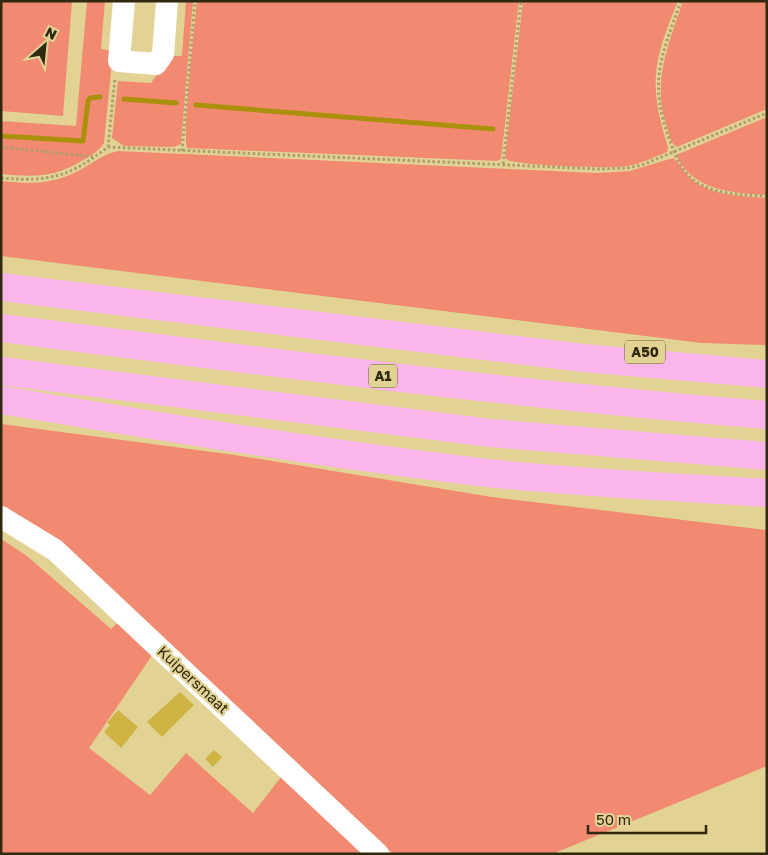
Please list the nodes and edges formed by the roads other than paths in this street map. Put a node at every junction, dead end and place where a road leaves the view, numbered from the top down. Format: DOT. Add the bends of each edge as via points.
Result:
graph roads {
  1 [pos="124,1"];
  2 [pos="167,1"];
  3 [pos="1,287"];
  4 [pos="1,328"];
  5 [pos="523,349"];
  6 [pos="767,355"];
  7 [pos="1,371"];
  8 [pos="767,374"];
  9 [pos="1,400"];
  10 [pos="767,415"];
  11 [pos="767,456"];
  12 [pos="622,486"];
  13 [pos="767,493"];
  14 [pos="767,509"];
  15 [pos="1,517"];
  16 [pos="378,854"];
  1 -- 2 [label="street" via="119,61 156,64 163,54"];
  3 -- 5 [label="highway"];
  4 -- 10 [label="highway, A1" via="390,377"];
  5 -- 6 [label="highway, A50"];
  5 -- 8 [label="highway" via="592,359"];
  7 -- 11 [label="highway" via="490,433"];
  9 -- 12 [label="highway" via="395,461"];
  12 -- 13 [label="highway"];
  12 -- 14 [label="highway"];
  15 -- 16 [label="street, Kuipersmaat" via="55,550"];
}
